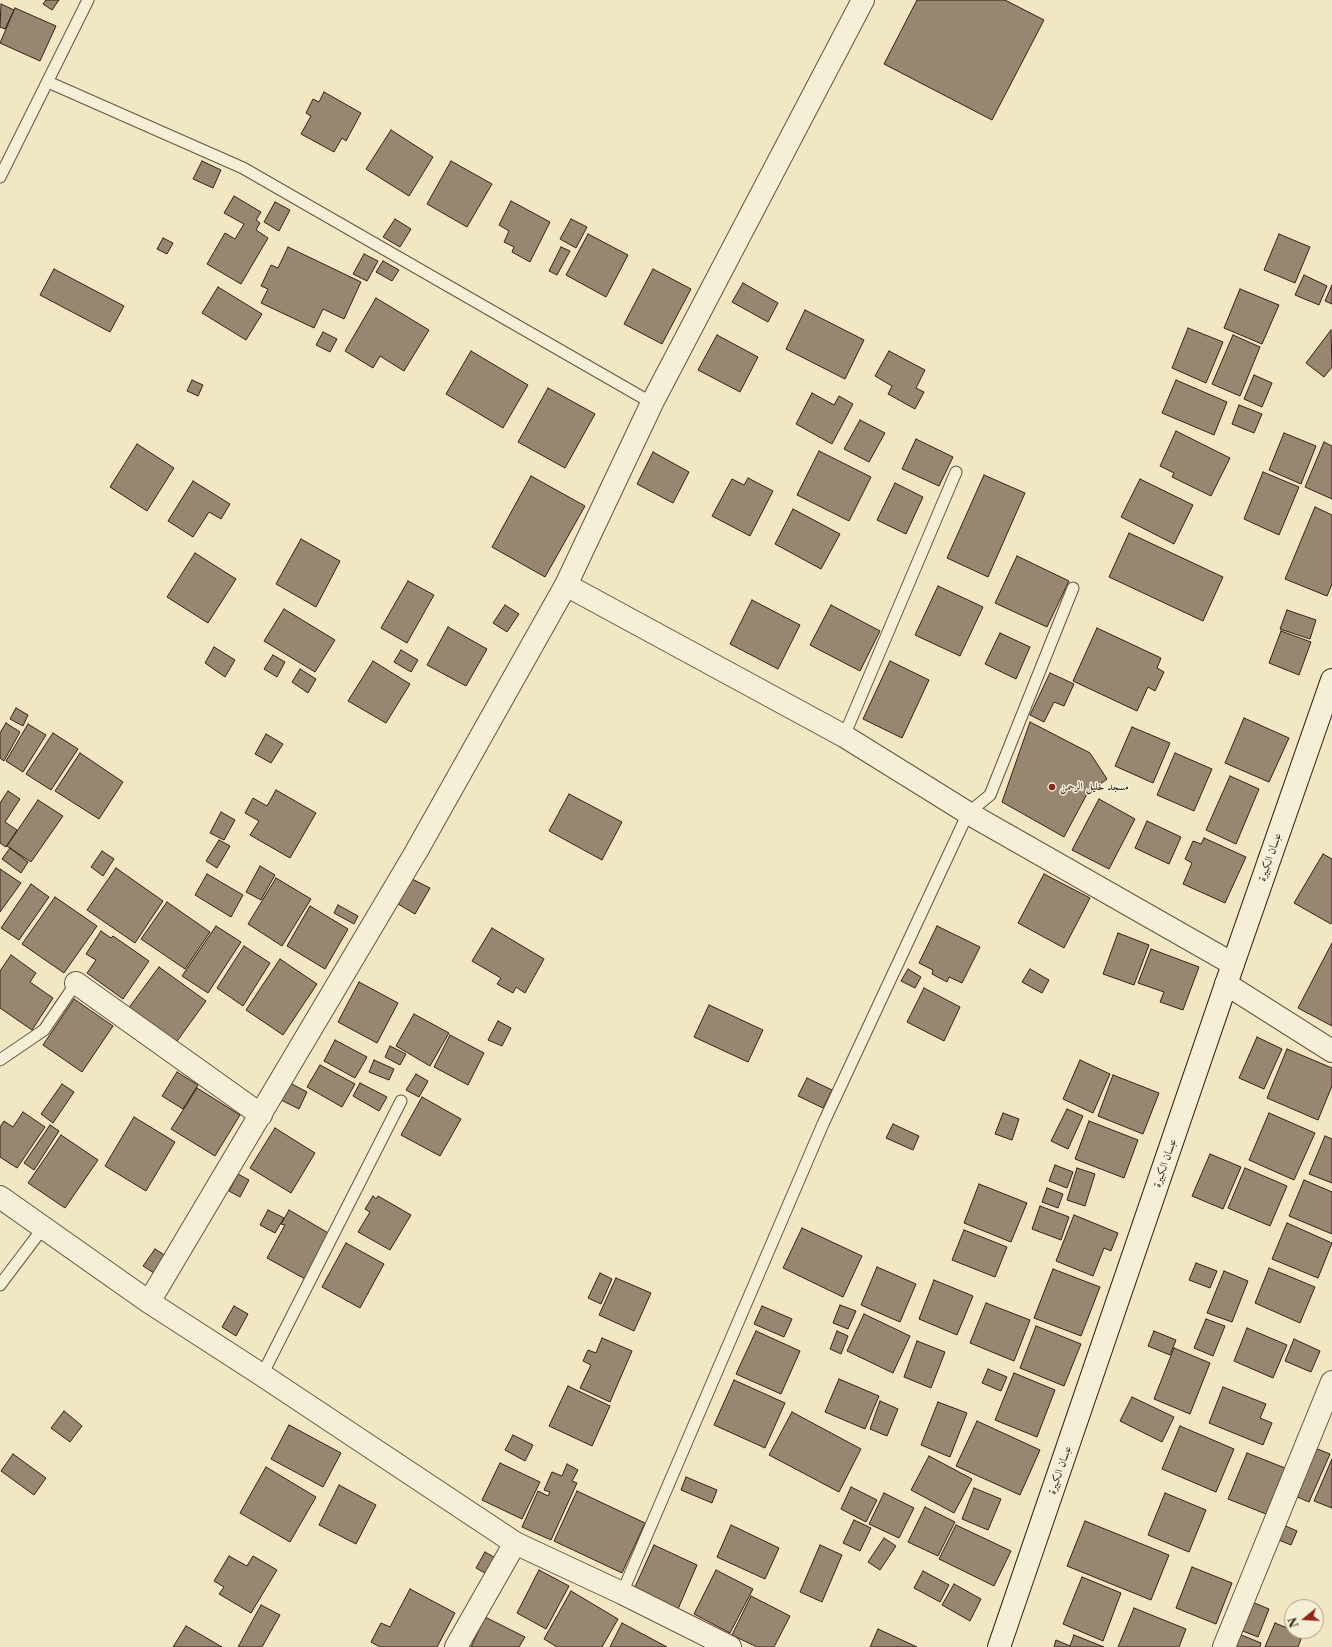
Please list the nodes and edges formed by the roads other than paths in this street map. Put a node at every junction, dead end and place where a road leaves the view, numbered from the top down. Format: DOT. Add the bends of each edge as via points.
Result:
graph roads {
  1 [pos="88,0"];
  2 [pos="860,1"];
  3 [pos="48,82"];
  4 [pos="0,177"];
  5 [pos="652,403"];
  6 [pos="956,472"];
  7 [pos="566,585"];
  8 [pos="1073,588"];
  9 [pos="1332,680"];
  10 [pos="844,736"];
  11 [pos="968,813"];
  12 [pos="1230,974"];
  13 [pos="76,983"];
  14 [pos="1332,1051"];
  15 [pos="0,1060"];
  16 [pos="401,1101"];
  17 [pos="261,1115"];
  18 [pos="0,1196"];
  19 [pos="43,1228"];
  20 [pos="0,1285"];
  21 [pos="149,1302"];
  22 [pos="262,1375"];
  23 [pos="1332,1382"];
  24 [pos="515,1543"];
  25 [pos="622,1593"];
  26 [pos="456,1647"];
  27 [pos="730,1647"];
  28 [pos="999,1647"];
  29 [pos="1224,1647"];
  1 -- 3 [label="lane"];
  2 -- 5 [label="street"];
  3 -- 4 [label="lane"];
  3 -- 5 [label="lane" via="243,168"];
  5 -- 7 [label="street"];
  6 -- 10 [label="lane"];
  7 -- 10 [label="street"];
  7 -- 17 [label="street" via="416,852"];
  8 -- 11 [label="lane" via="990,795"];
  9 -- 12 [label="street, عبسان الكبيرة"];
  10 -- 11 [label="street"];
  11 -- 12 [label="street"];
  11 -- 25 [label="lane" via="824,1124"];
  12 -- 14 [label="street"];
  12 -- 28 [label="street, عبسان الكبيرة"];
  13 -- 15 [label="lane" via="44,1030"];
  13 -- 17 [label="street"];
  16 -- 22 [label="lane"];
  17 -- 21 [label="street"];
  18 -- 19 [label="street"];
  19 -- 20 [label="lane"];
  19 -- 21 [label="street"];
  21 -- 22 [label="street"];
  22 -- 24 [label="street"];
  23 -- 29 [label="street"];
  24 -- 25 [label="street"];
  24 -- 26 [label="street"];
  25 -- 27 [label="street"];
}
